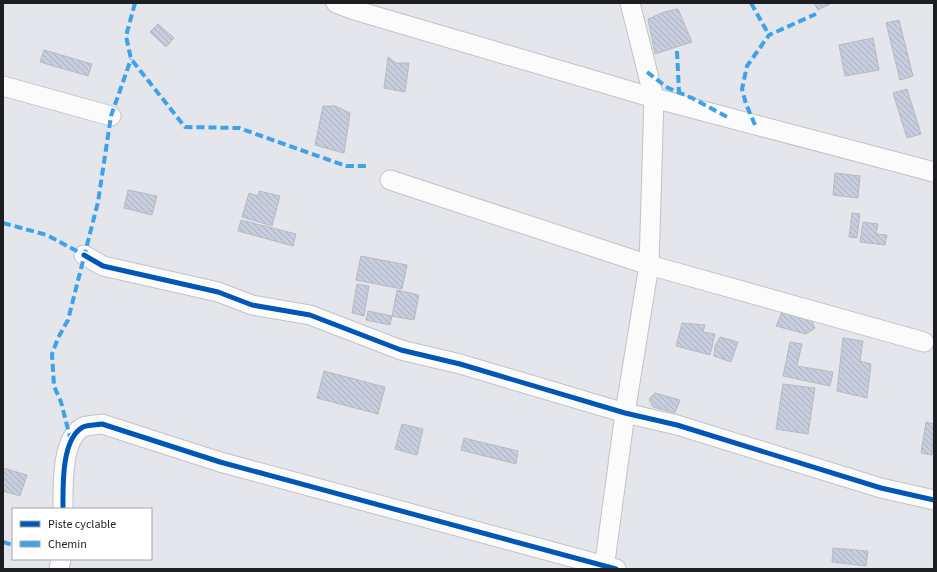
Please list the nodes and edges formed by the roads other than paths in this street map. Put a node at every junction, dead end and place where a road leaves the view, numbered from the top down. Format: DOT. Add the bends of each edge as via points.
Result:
graph roads {
  1 [pos="336,3"];
  2 [pos="630,3"];
  3 [pos="3,86"];
  4 [pos="654,98"];
  5 [pos="111,116"];
  6 [pos="934,172"];
  7 [pos="390,180"];
  8 [pos="84,255"];
  9 [pos="649,265"];
  10 [pos="924,342"];
  11 [pos="625,413"];
  12 [pos="934,500"];
  13 [pos="63,508"];
  14 [pos="608,568"];
  1 -- 4 [label="street"];
  2 -- 4 [label="street"];
  3 -- 5 [label="street"];
  4 -- 6 [label="street"];
  4 -- 9 [label="street"];
  7 -- 9 [label="street"];
  8 -- 11 [label="street" via="103,266 218,292 252,305 310,315 401,350 460,364"];
  9 -- 10 [label="street"];
  9 -- 11 [label="street"];
  11 -- 12 [label="street" via="677,425 881,488"];
  11 -- 14 [label="street"];
  13 -- 14 [label="street" via="63,474 71,441 84,427 102,424 220,462"];
}
